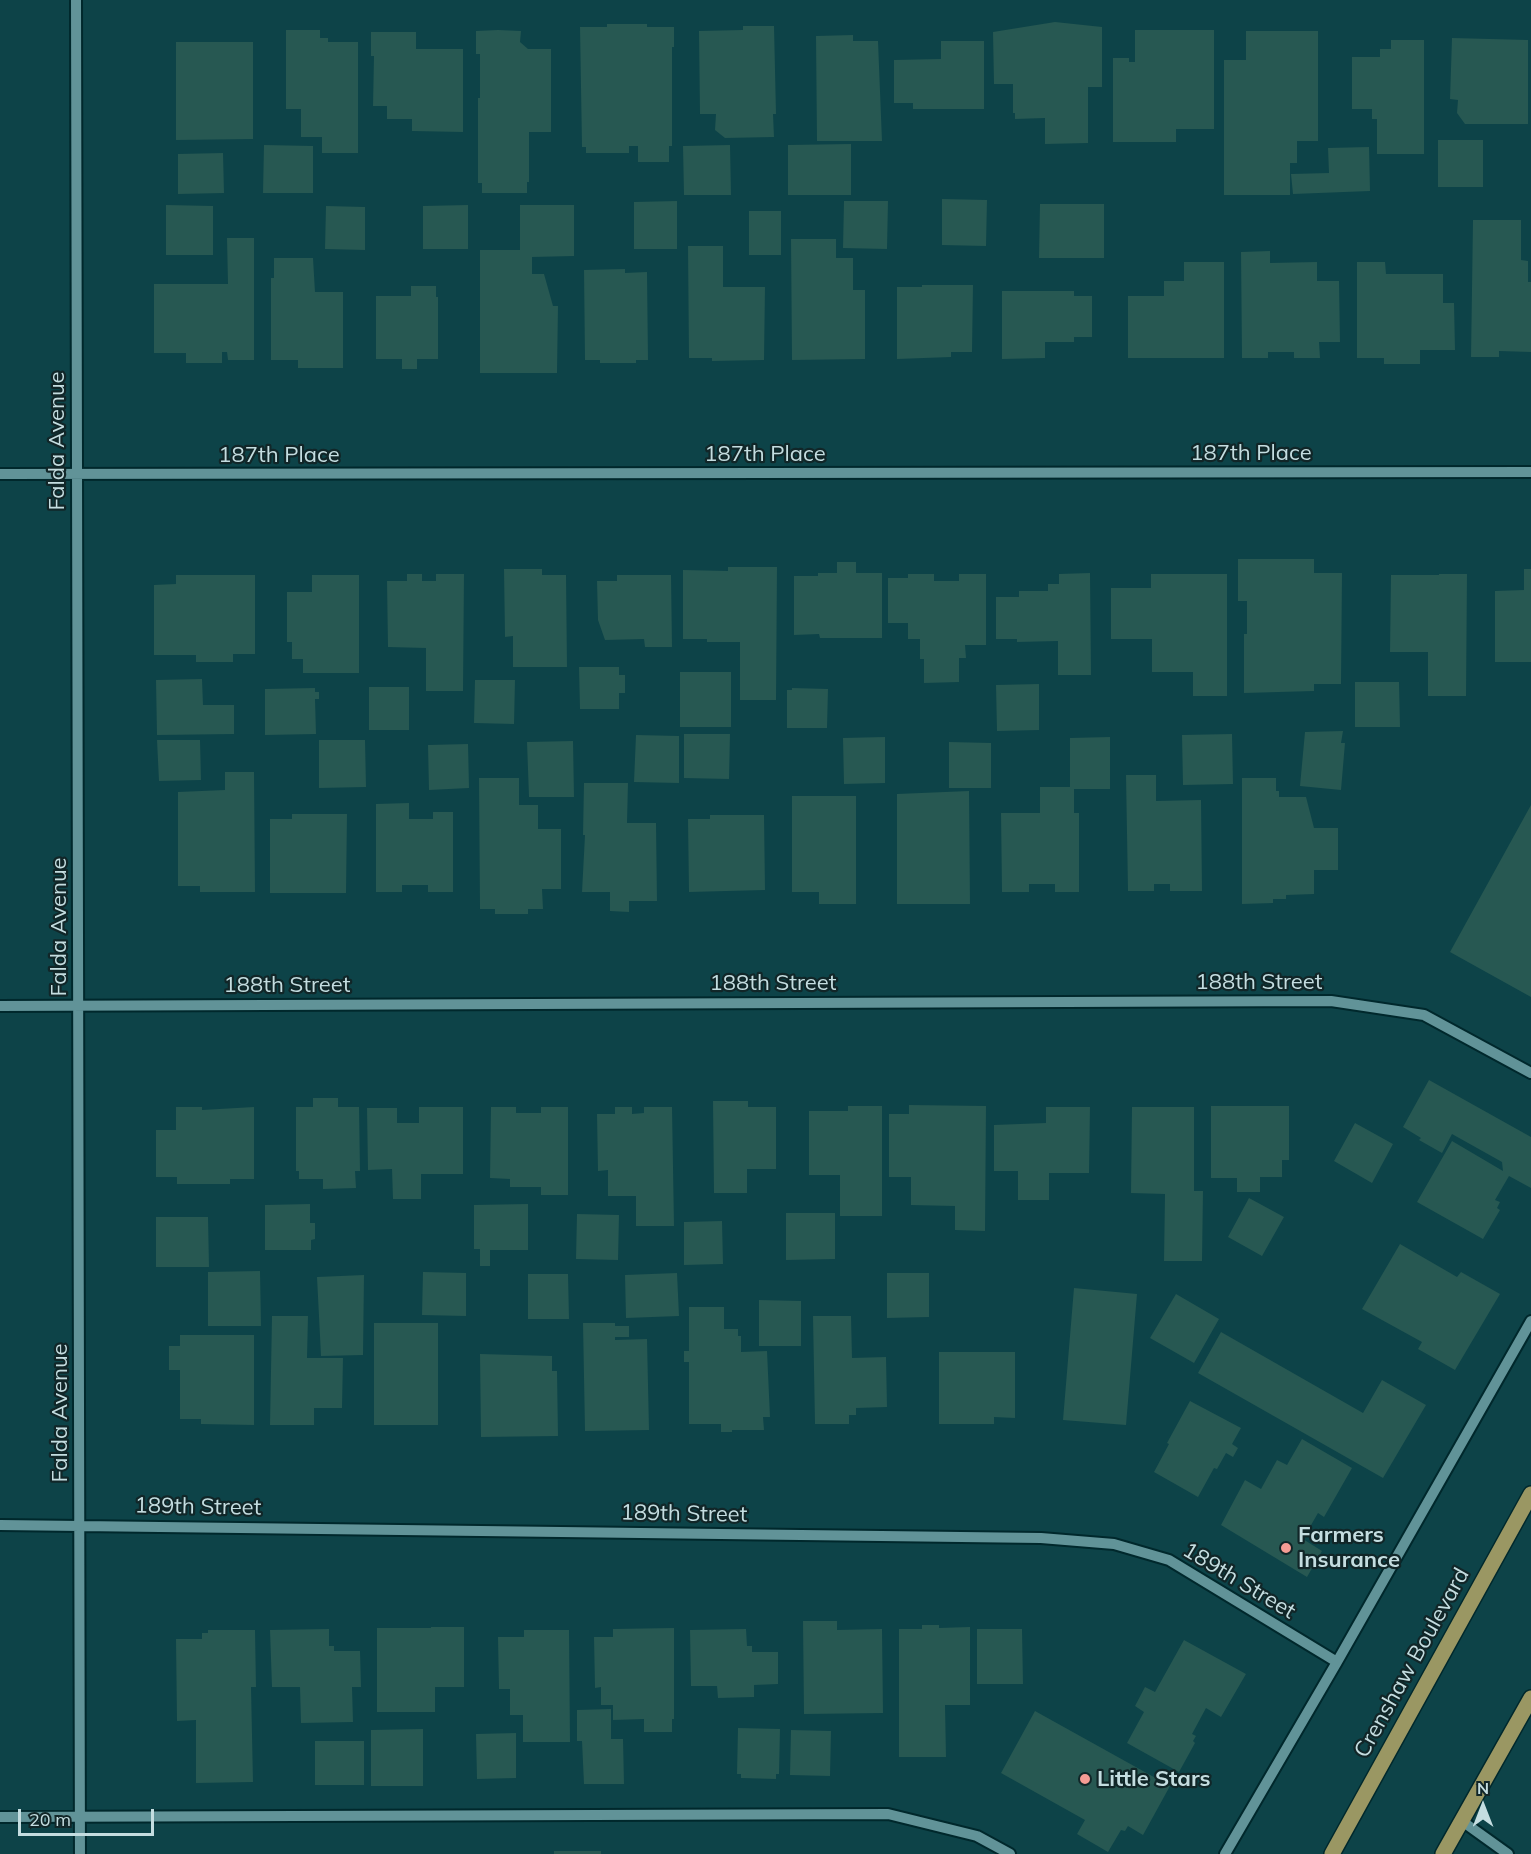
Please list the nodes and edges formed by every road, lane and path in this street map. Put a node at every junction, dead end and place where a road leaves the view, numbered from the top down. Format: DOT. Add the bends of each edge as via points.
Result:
graph roads {
  1 [pos="76,0"];
  2 [pos="1531,472"];
  3 [pos="0,474"];
  4 [pos="77,475"];
  5 [pos="0,1006"];
  6 [pos="78,1006"];
  7 [pos="1531,1073"];
  8 [pos="1531,1321"];
  9 [pos="1531,1494"];
  10 [pos="0,1525"];
  11 [pos="80,1525"];
  12 [pos="1337,1662"];
  13 [pos="1531,1698"];
  14 [pos="0,1817"];
  15 [pos="80,1817"];
  16 [pos="1462,1821"];
  17 [pos="80,1854"];
  18 [pos="1011,1854"];
  19 [pos="1225,1854"];
  20 [pos="1332,1854"];
  21 [pos="1443,1854"];
  22 [pos="1508,1854"];
  1 -- 4 [label="street, Falda Avenue"];
  2 -- 4 [label="street, 187th Place"];
  3 -- 4 [label="street, 187th Place"];
  4 -- 6 [label="street, Falda Avenue"];
  5 -- 6 [label="street, 188th Street"];
  6 -- 7 [label="street, 188th Street" via="1330,1001 1424,1016"];
  6 -- 11 [label="street, Falda Avenue"];
  8 -- 12 [label="street"];
  9 -- 20 [label="main road, Crenshaw Boulevard"];
  10 -- 11 [label="street, 189th Street"];
  11 -- 12 [label="street, 189th Street" via="1041,1538 1114,1544 1170,1560"];
  11 -- 15 [label="street, Falda Avenue"];
  12 -- 19 [label="street"];
  13 -- 16 [label="main road"];
  14 -- 15 [label="street"];
  15 -- 17 [label="street, Falda Avenue"];
  15 -- 18 [label="street" via="888,1814 977,1836"];
  16 -- 21 [label="main road"];
  16 -- 22 [label="street"];
}
